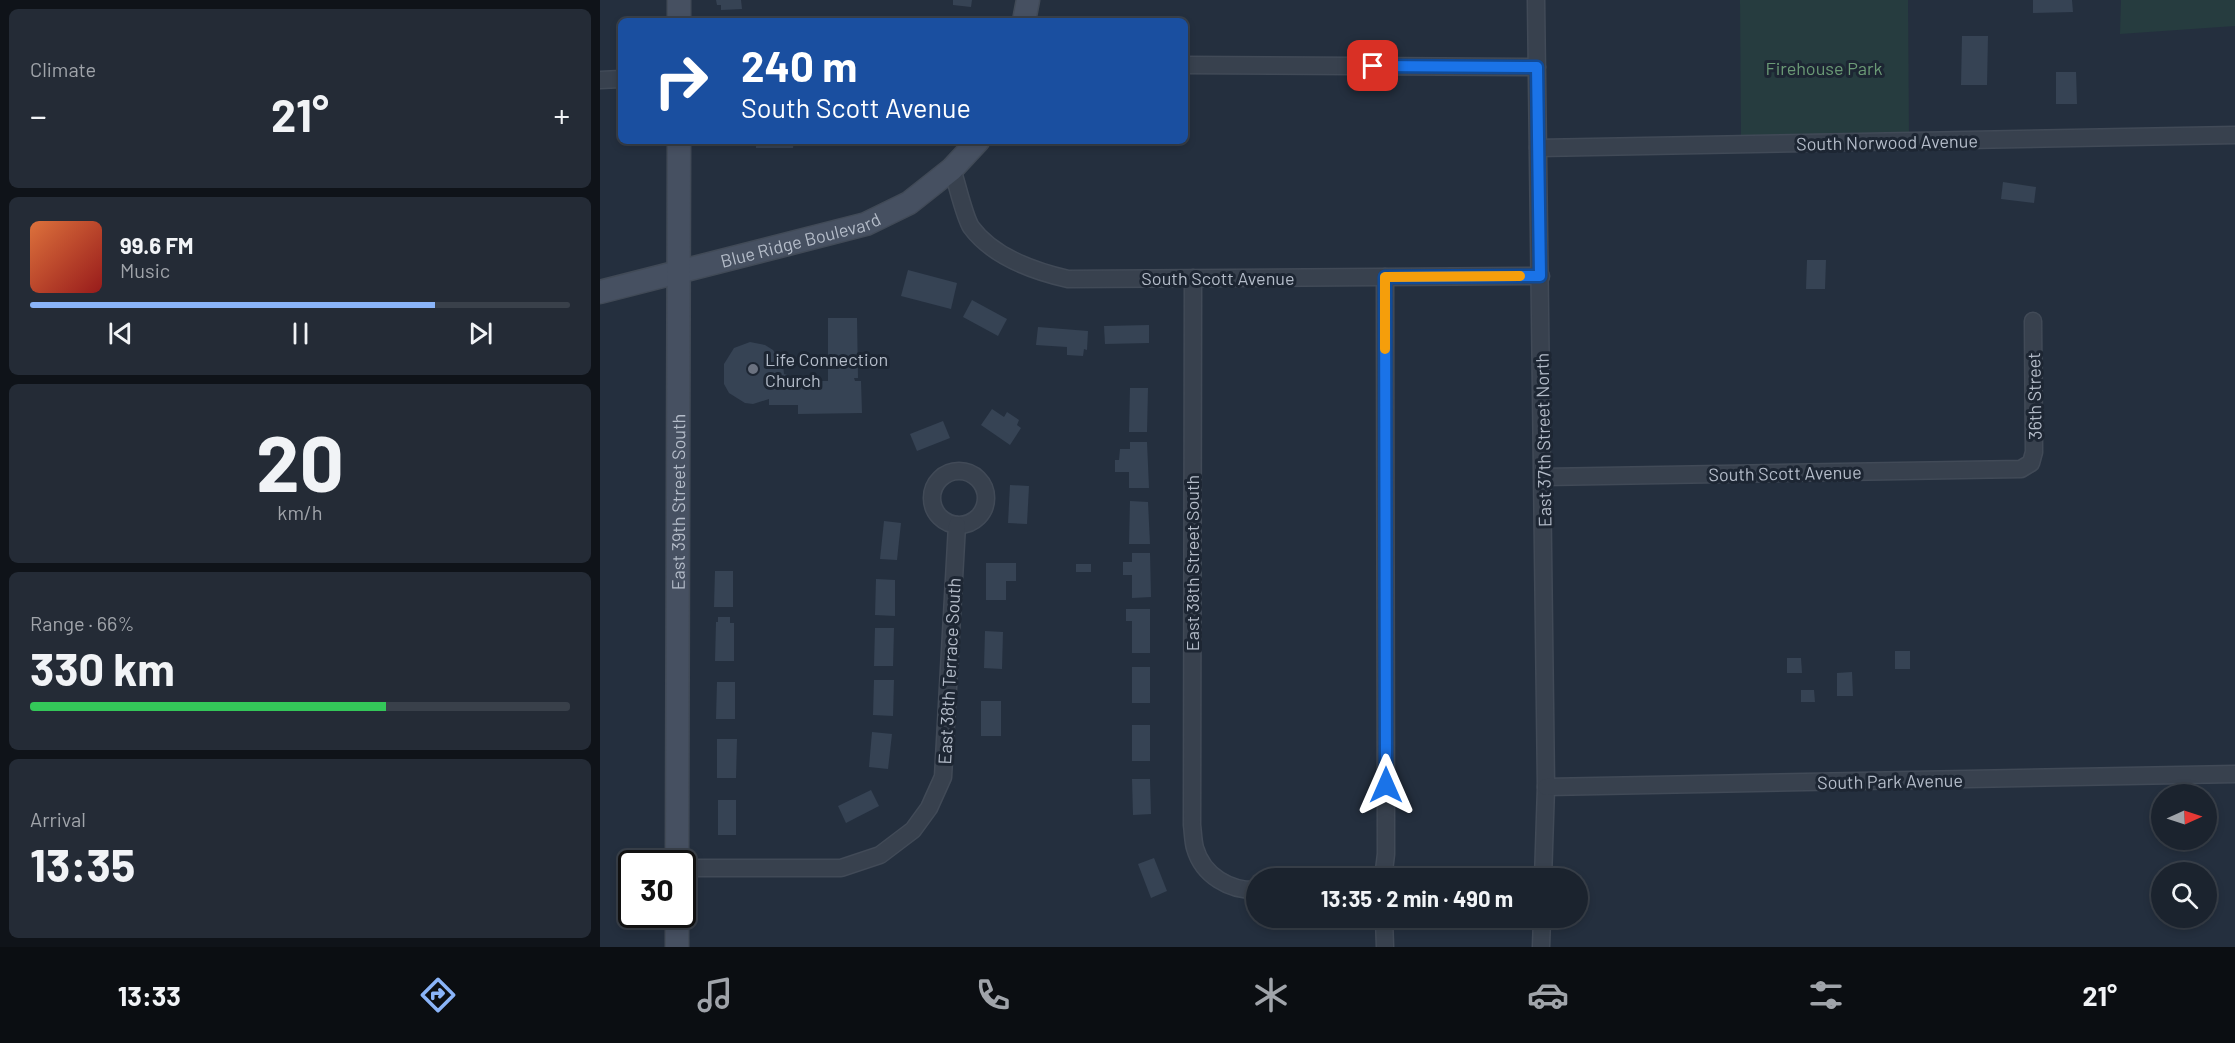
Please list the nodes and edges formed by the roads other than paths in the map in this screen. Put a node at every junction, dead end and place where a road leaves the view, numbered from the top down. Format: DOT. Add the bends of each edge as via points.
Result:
graph roads {
  1 [pos="679,0"];
  2 [pos="1028,0"];
  3 [pos="1536,0"];
  4 [pos="679,18"];
  5 [pos="1025,18"];
  6 [pos="1188,65"];
  7 [pos="1537,67"];
  8 [pos="618,79"];
  9 [pos="600,80"];
  10 [pos="2235,135"];
  11 [pos="679,144"];
  12 [pos="975,144"];
  13 [pos="1538,148"];
  14 [pos="952,169"];
  15 [pos="680,272"];
  16 [pos="1540,276"];
  17 [pos="1385,277"];
  18 [pos="1193,278"];
  19 [pos="600,292"];
  20 [pos="2033,321"];
  21 [pos="2026,467"];
  22 [pos="1543,477"];
  23 [pos="957,525"];
  24 [pos="2235,774"];
  25 [pos="1546,787"];
  26 [pos="677,850"];
  27 [pos="696,868"];
  28 [pos="1384,868"];
  29 [pos="1543,868"];
  30 [pos="1246,889"];
  31 [pos="677,928"];
  32 [pos="1384,928"];
  33 [pos="1542,928"];
  34 [pos="677,947"];
  35 [pos="1385,947"];
  36 [pos="1542,947"];
  1 -- 4 [label="main road"];
  2 -- 5 [label="main road"];
  3 -- 7 [label="street, East 37th Street North"];
  6 -- 7 [label="street"];
  7 -- 13 [label="street, East 37th Street North"];
  8 -- 9 [label="street"];
  10 -- 13 [label="street, South Norwood Avenue"];
  11 -- 15 [label="main road, East 39th Street South"];
  12 -- 14 [label="main road, Blue Ridge Boulevard"];
  13 -- 16 [label="street, East 37th Street North"];
  14 -- 15 [label="main road, Blue Ridge Boulevard" via="909,203 866,224"];
  14 -- 18 [label="street, South Scott Avenue" via="970,226 993,248 1020,264 1068,279"];
  15 -- 19 [label="main road, Blue Ridge Boulevard"];
  15 -- 26 [label="main road, East 39th Street South"];
  16 -- 17 [label="street, South Scott Avenue"];
  16 -- 22 [label="street, East 37th Street North"];
  17 -- 18 [label="street, South Scott Avenue"];
  17 -- 28 [label="street"];
  18 -- 30 [label="street, East 38th Street South" via="1191,801 1195,849 1216,879 1232,888"];
  20 -- 21 [label="street, 36th Street" via="2034,452"];
  21 -- 22 [label="street, South Scott Avenue"];
  22 -- 25 [label="street, East 37th Street North"];
  23 -- 27 [label="street, East 38th Terrace South" via="943,777 929,808 913,830 880,855 841,868"];
  24 -- 25 [label="street, South Park Avenue"];
  25 -- 29 [label="street, East 37th Street North"];
  31 -- 34 [label="main road"];
  32 -- 35 [label="street"];
  33 -- 36 [label="street"];
}
